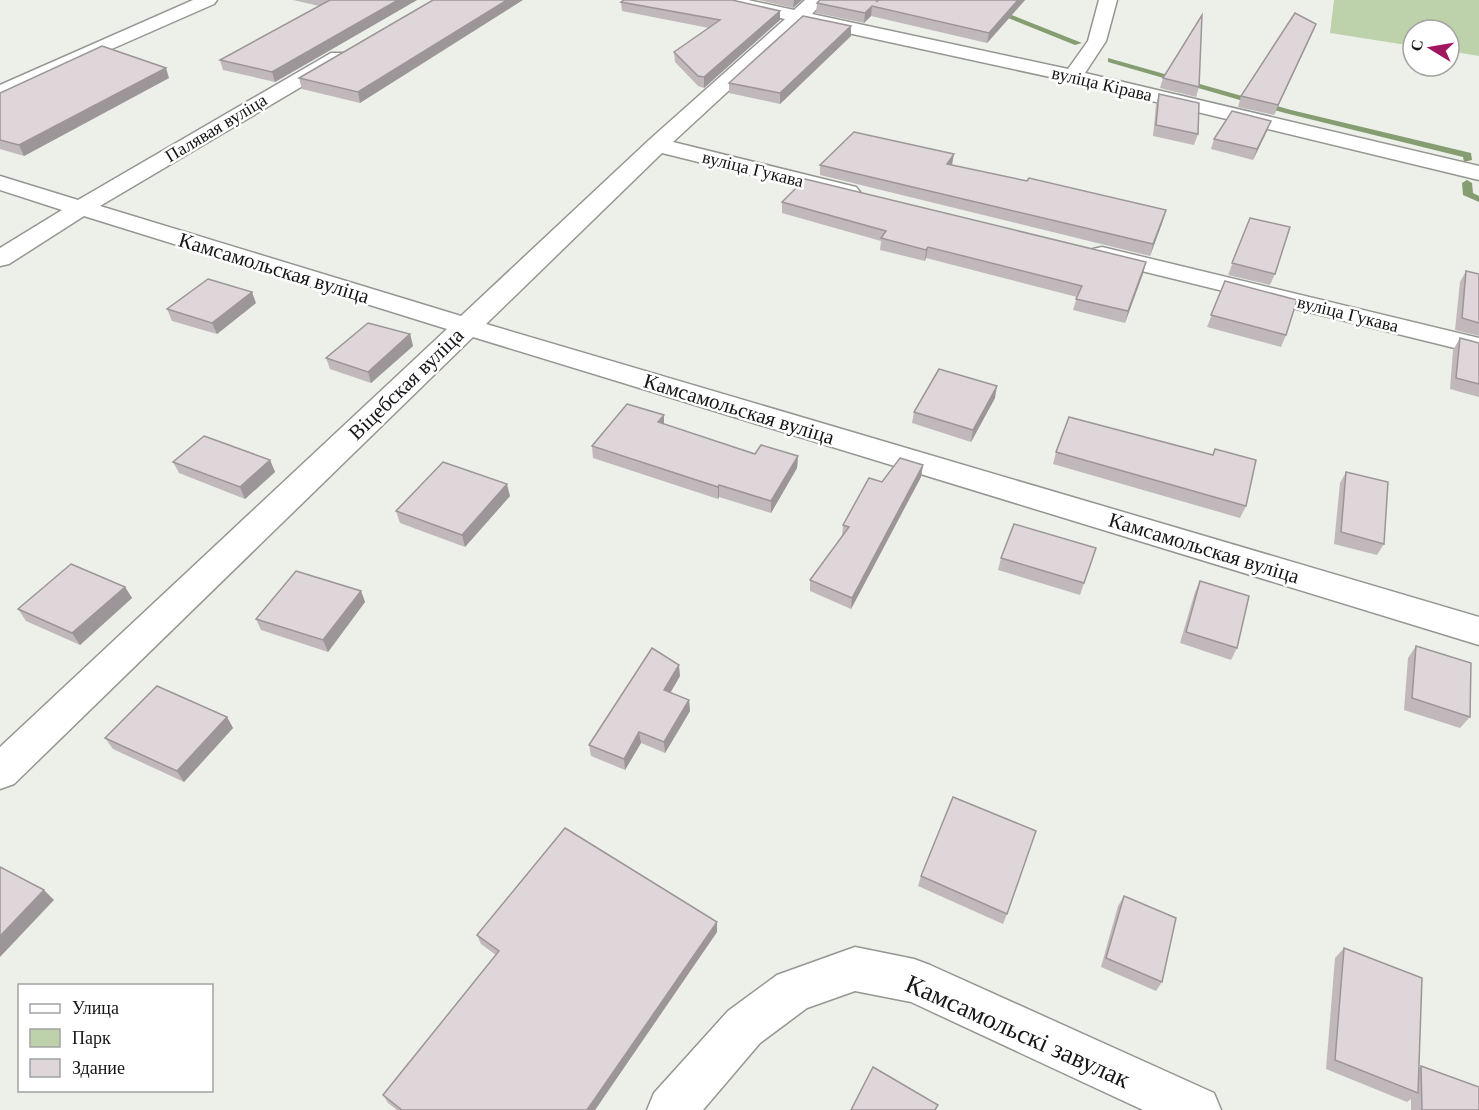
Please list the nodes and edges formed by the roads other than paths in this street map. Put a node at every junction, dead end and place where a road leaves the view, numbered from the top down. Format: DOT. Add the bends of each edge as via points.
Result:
graph roads {
  1 [pos="208,0"];
  2 [pos="723,0"];
  3 [pos="1108,0"];
  4 [pos="806,8"];
  5 [pos="353,48"];
  6 [pos="1073,76"];
  7 [pos="0,92"];
  8 [pos="657,145"];
  9 [pos="1479,173"];
  10 [pos="0,183"];
  11 [pos="865,196"];
  12 [pos="79,209"];
  13 [pos="1085,250"];
  14 [pos="0,259"];
  15 [pos="465,326"];
  16 [pos="1479,346"];
  17 [pos="1479,631"];
  18 [pos="0,772"];
  19 [pos="671,1110"];
  20 [pos="1197,1110"];
  1 -- 7 [label="street"];
  2 -- 4 [label="street, вуліца Кірава"];
  3 -- 6 [label="street" via="1097,41"];
  4 -- 6 [label="street, вуліца Кірава"];
  4 -- 8 [label="street, Віцебская вуліца"];
  5 -- 12 [label="street, Палявая вуліца"];
  6 -- 9 [label="street, вуліца Кірава"];
  8 -- 11 [label="street, вуліца Гукава"];
  8 -- 15 [label="street, Віцебская вуліца"];
  10 -- 12 [label="street, Камсамольская вуліца"];
  12 -- 14 [label="street, Палявая вуліца"];
  12 -- 15 [label="street, Камсамольская вуліца"];
  13 -- 16 [label="street, вуліца Гукава"];
  15 -- 17 [label="street, Камсамольская вуліца"];
  15 -- 18 [label="street, Віцебская вуліца"];
  19 -- 20 [label="street, Камсамольскі завулак" via="744,1028 793,991 855,969 914,981"];
}
